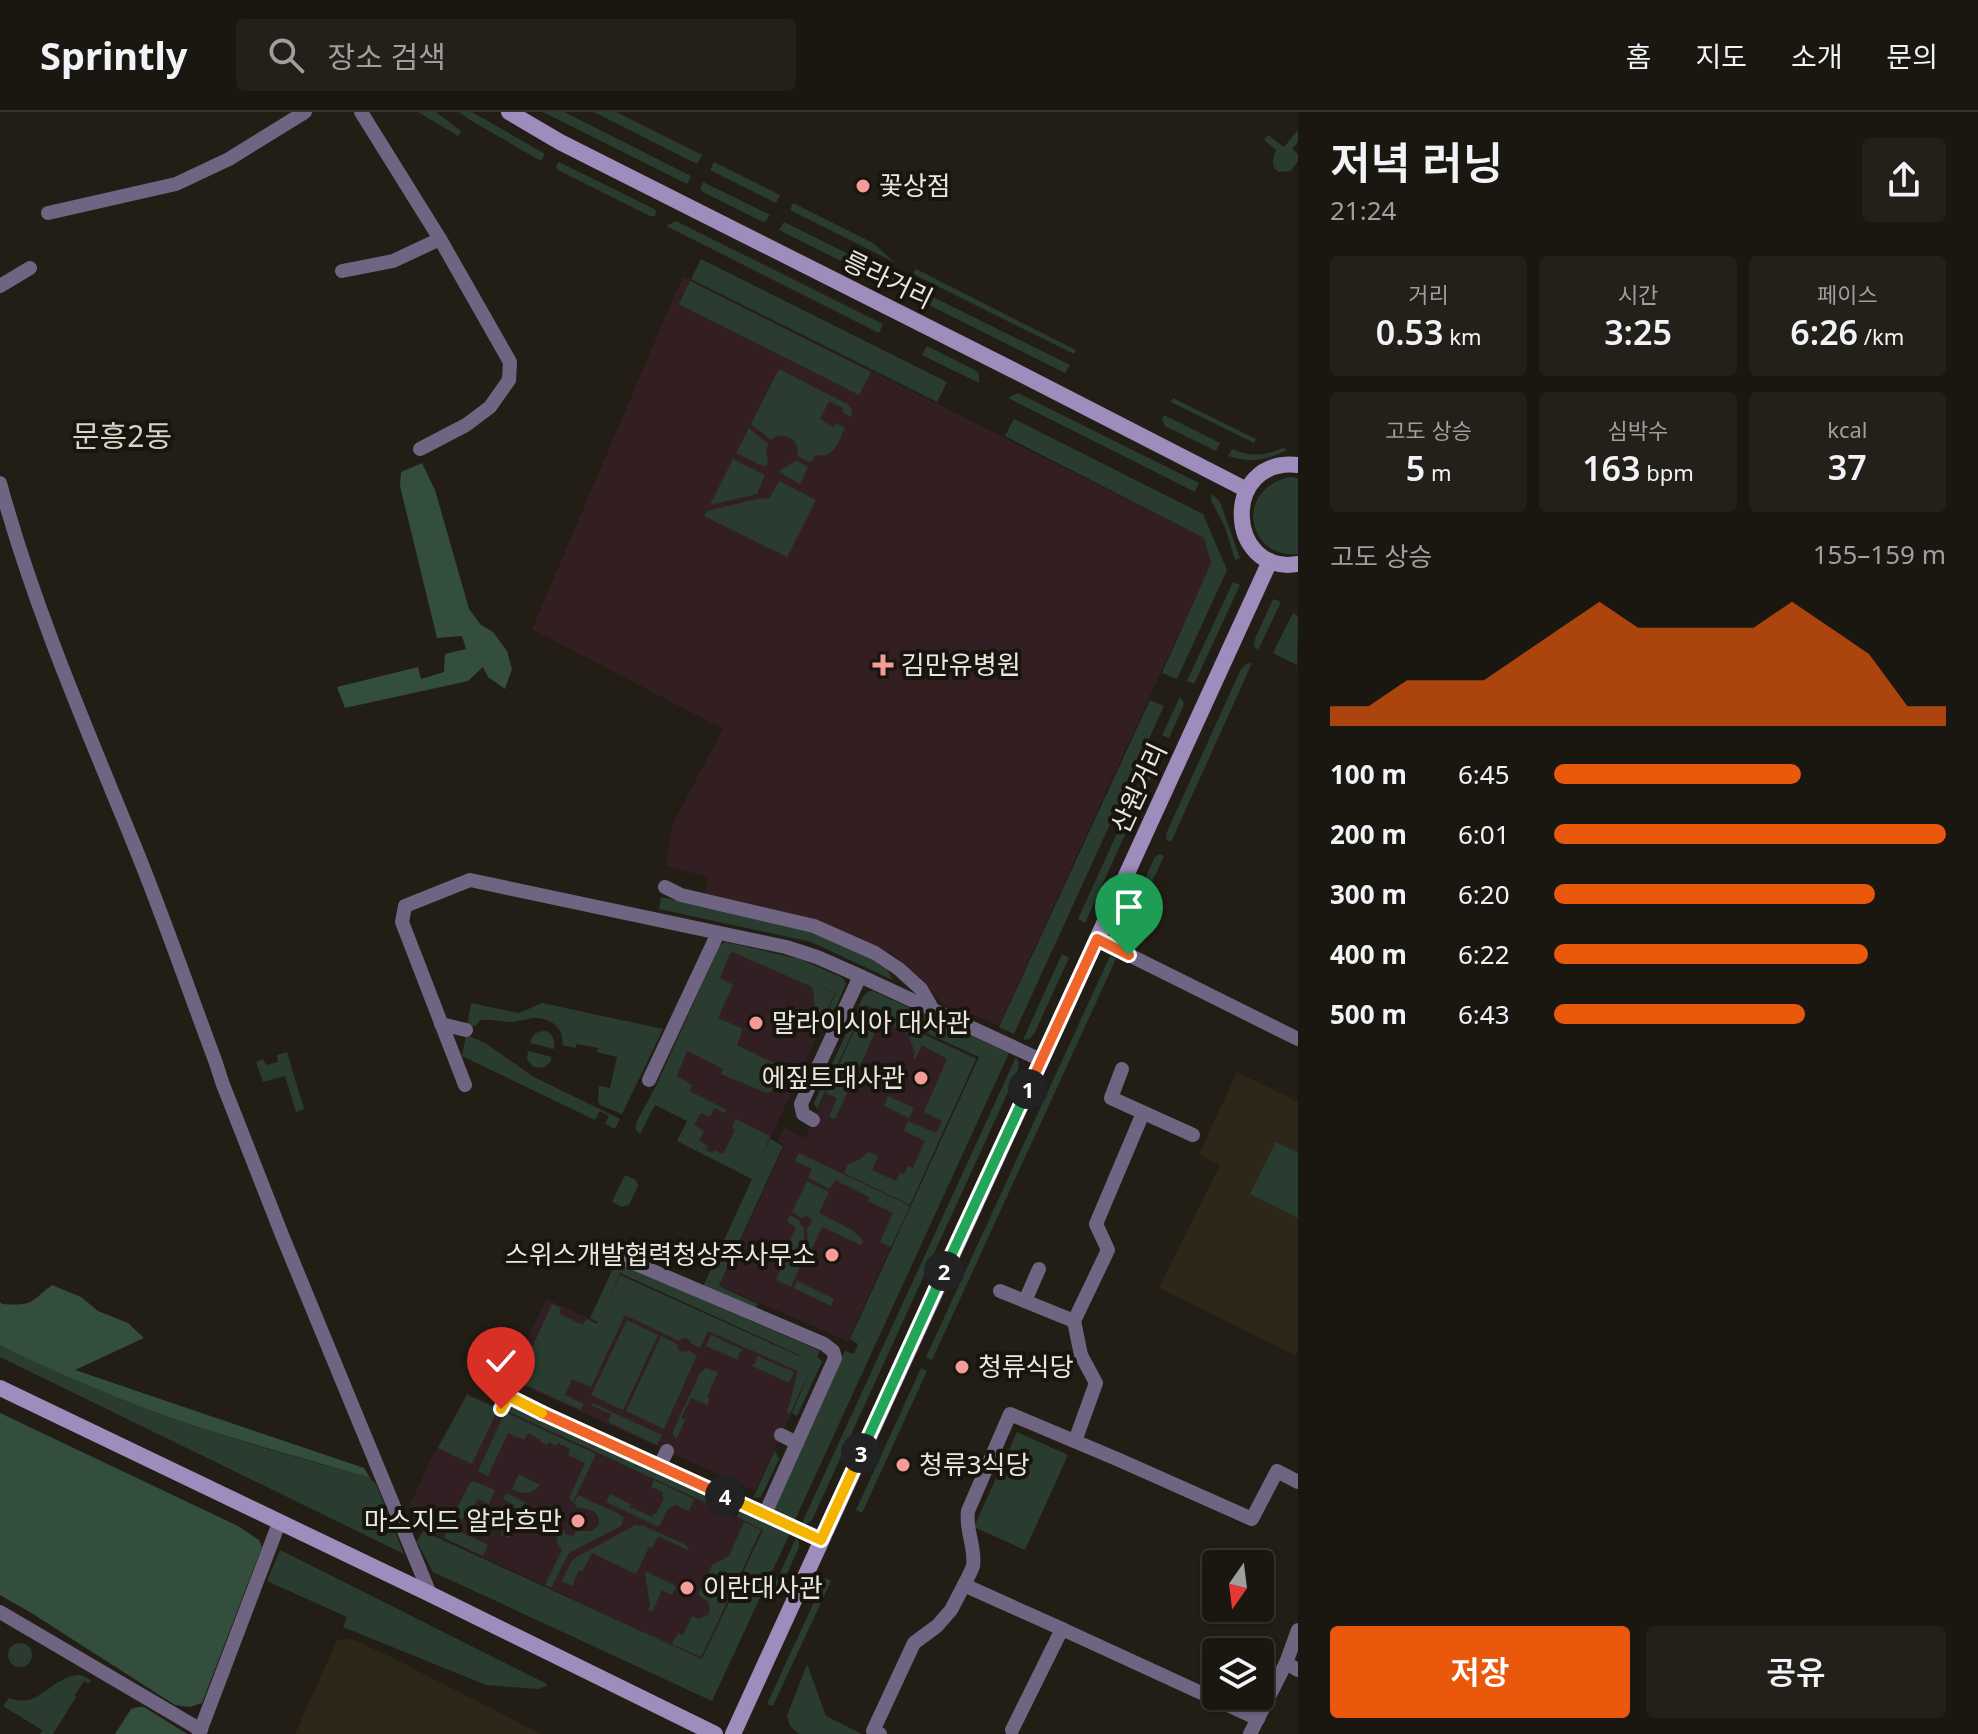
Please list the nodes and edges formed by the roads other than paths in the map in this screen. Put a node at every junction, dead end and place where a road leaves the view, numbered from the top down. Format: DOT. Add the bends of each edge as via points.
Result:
graph roads {
  1 [pos="305,112"];
  2 [pos="361,112"];
  3 [pos="509,112"];
  4 [pos="48,213"];
  5 [pos="440,239"];
  6 [pos="30,268"];
  7 [pos="342,271"];
  8 [pos="0,286"];
  9 [pos="420,449"];
  10 [pos="1298,465"];
  11 [pos="0,483"];
  12 [pos="1247,490"];
  13 [pos="1270,561"];
  14 [pos="1298,564"];
  15 [pos="665,887"];
  16 [pos="718,933"];
  17 [pos="1097,939"];
  18 [pos="860,976"];
  19 [pos="933,1011"];
  20 [pos="441,1024"];
  21 [pos="466,1030"];
  22 [pos="1298,1039"];
  23 [pos="1041,1060"];
  24 [pos="1122,1069"];
  25 [pos="649,1080"];
  26 [pos="465,1085"];
  27 [pos="1143,1113"];
  28 [pos="813,1120"];
  29 [pos="1193,1135"];
  30 [pos="615,1255"];
  31 [pos="1039,1269"];
  32 [pos="1000,1291"];
  33 [pos="1025,1301"];
  34 [pos="1074,1321"];
  35 [pos="483,1349"];
  36 [pos="0,1388"];
  37 [pos="781,1435"];
  38 [pos="1075,1441"];
  39 [pos="797,1443"];
  40 [pos="667,1451"];
  41 [pos="659,1467"];
  42 [pos="1298,1482"];
  43 [pos="765,1514"];
  44 [pos="279,1523"];
  45 [pos="821,1540"];
  46 [pos="964,1585"];
  47 [pos="430,1594"];
  48 [pos="0,1612"];
  49 [pos="1062,1629"];
  50 [pos="1298,1630"];
  51 [pos="1292,1666"];
  52 [pos="1258,1719"];
  53 [pos="200,1732"];
  54 [pos="1015,1733"];
  55 [pos="715,1734"];
  56 [pos="733,1734"];
  57 [pos="880,1734"];
  58 [pos="1250,1734"];
  1 -- 4 [label="street" via="229,159 176,184"];
  2 -- 5 [label="street"];
  3 -- 12 [label="main road, 릉라거리"];
  5 -- 7 [label="street" via="393,261"];
  5 -- 9 [label="street" via="510,362 509,380 490,407"];
  6 -- 8 [label="street"];
  10 -- 12 [label="main road" via="1278,465"];
  11 -- 47 [label="street" via="68,687 282,1235"];
  12 -- 13 [label="main road" via="1240,513 1242,530 1250,545"];
  13 -- 14 [label="main road"];
  13 -- 17 [label="main road, 산원거리"];
  15 -- 19 [label="street" via="814,926 875,953 921,989"];
  16 -- 18 [label="street" via="805,953"];
  16 -- 20 [label="street" via="576,908 470,880 405,906 402,922"];
  16 -- 25 [label="street"];
  17 -- 22 [label="street"];
  17 -- 23 [label="main road, 산원거리"];
  18 -- 19 [label="street"];
  18 -- 28 [label="street" via="826,1030 801,1104 803,1114"];
  19 -- 23 [label="street"];
  20 -- 21 [label="street"];
  20 -- 26 [label="street"];
  23 -- 45 [label="main road, 산원거리"];
  24 -- 27 [label="street" via="1111,1098"];
  27 -- 29 [label="street"];
  27 -- 34 [label="street" via="1096,1224 1108,1250"];
  30 -- 39 [label="street" via="827,1338 835,1358"];
  31 -- 33 [label="street"];
  32 -- 33 [label="street"];
  33 -- 34 [label="street"];
  34 -- 38 [label="street" via="1081,1355 1096,1383"];
  35 -- 41 [label="street" via="485,1379 504,1403"];
  36 -- 44 [label="main road"];
  37 -- 39 [label="street"];
  38 -- 42 [label="street" via="1252,1519 1277,1471"];
  38 -- 46 [label="street" via="1010,1414 968,1511 973,1566"];
  39 -- 43 [label="street"];
  40 -- 41 [label="street"];
  41 -- 43 [label="street" via="725,1504"];
  43 -- 45 [label="street"];
  44 -- 47 [label="main road"];
  44 -- 53 [label="street"];
  45 -- 56 [label="main road, 산원거리"];
  46 -- 49 [label="street"];
  46 -- 57 [label="street" via="951,1610 914,1643 873,1731"];
  47 -- 55 [label="main road"];
  48 -- 53 [label="street"];
  49 -- 52 [label="street"];
  49 -- 54 [label="street"];
  50 -- 51 [label="street"];
  51 -- 52 [label="street"];
  52 -- 58 [label="street"];
}
